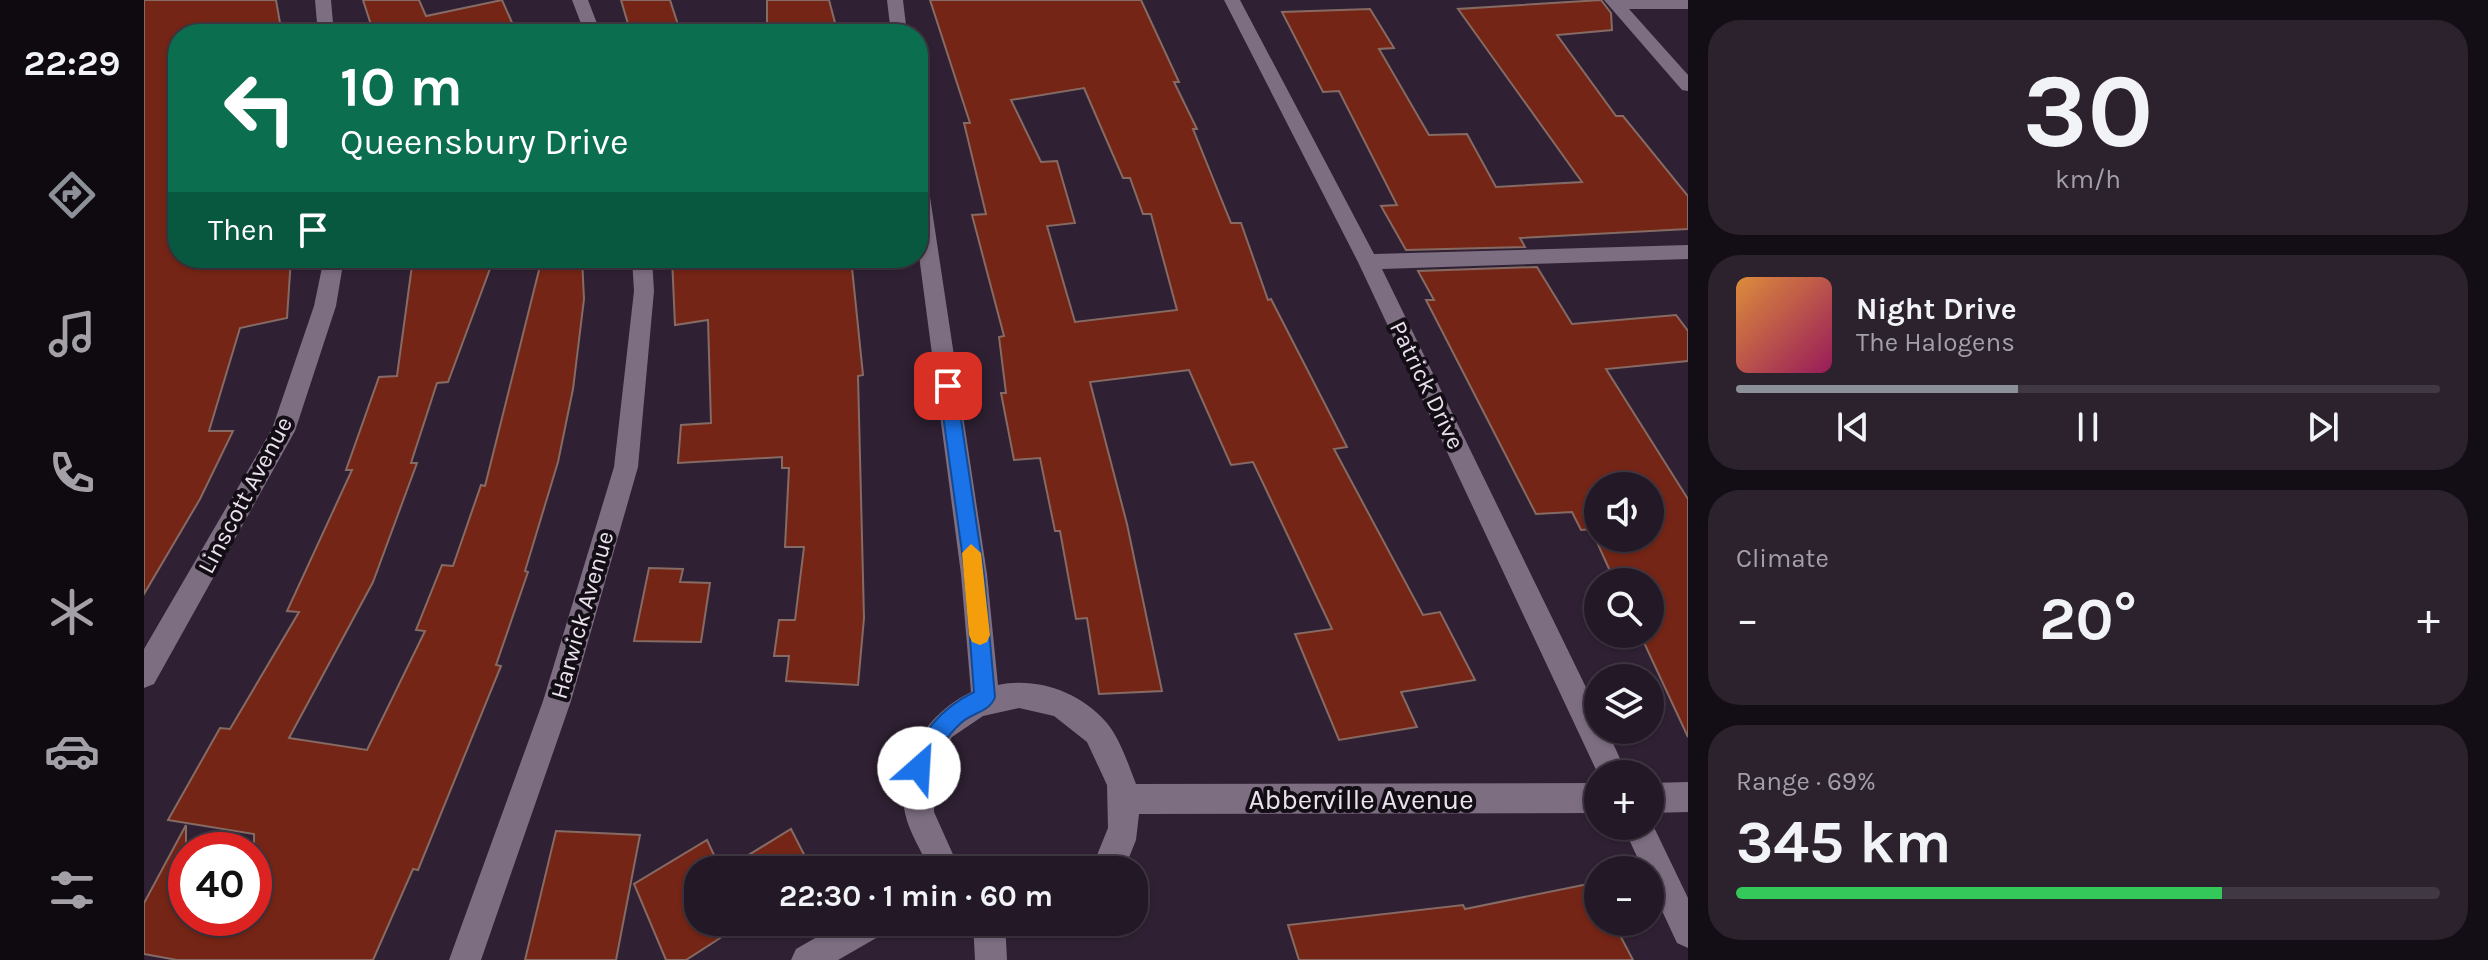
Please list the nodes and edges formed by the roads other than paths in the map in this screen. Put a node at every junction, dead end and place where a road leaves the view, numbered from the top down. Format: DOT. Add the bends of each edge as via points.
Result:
graph roads {
  1 [pos="323,0"];
  2 [pos="580,0"];
  3 [pos="895,0"];
  4 [pos="1232,0"];
  5 [pos="1613,2"];
  6 [pos="1688,4"];
  7 [pos="325,24"];
  8 [pos="589,24"];
  9 [pos="898,24"];
  10 [pos="1688,86"];
  11 [pos="928,248"];
  12 [pos="1688,252"];
  13 [pos="1368,262"];
  14 [pos="332,268"];
  15 [pos="643,268"];
  16 [pos="144,675"];
  17 [pos="985,697"];
  18 [pos="1606,760"];
  19 [pos="1688,797"];
  20 [pos="1584,798"];
  21 [pos="1664,798"];
  22 [pos="1125,799"];
  23 [pos="1645,840"];
  24 [pos="936,856"];
  25 [pos="1113,856"];
  26 [pos="1688,932"];
  27 [pos="849,936"];
  28 [pos="990,936"];
  29 [pos="465,960"];
  30 [pos="807,960"];
  31 [pos="991,960"];
  1 -- 7 [label="street"];
  2 -- 8 [label="street"];
  3 -- 9 [label="street"];
  4 -- 13 [label="street, Patrick Drive"];
  5 -- 6 [label="street"];
  5 -- 10 [label="street"];
  11 -- 17 [label="street" via="974,574"];
  12 -- 13 [label="street"];
  13 -- 18 [label="street, Patrick Drive"];
  14 -- 16 [label="street, Linscott Avenue" via="325,306 283,431"];
  15 -- 29 [label="street, Harwick Avenue" via="626,467 557,701"];
  17 -- 22 [label="street" via="1016,693 1047,698 1076,713 1100,736 1117,766"];
  17 -- 24 [label="street" via="940,729 919,768 917,804 926,841"];
  19 -- 21 [label="street"];
  20 -- 22 [label="street, Abberville Avenue"];
  22 -- 25 [label="street" via="1123,834"];
  23 -- 26 [label="street"];
  27 -- 30 [label="street"];
  28 -- 31 [label="street"];
}
